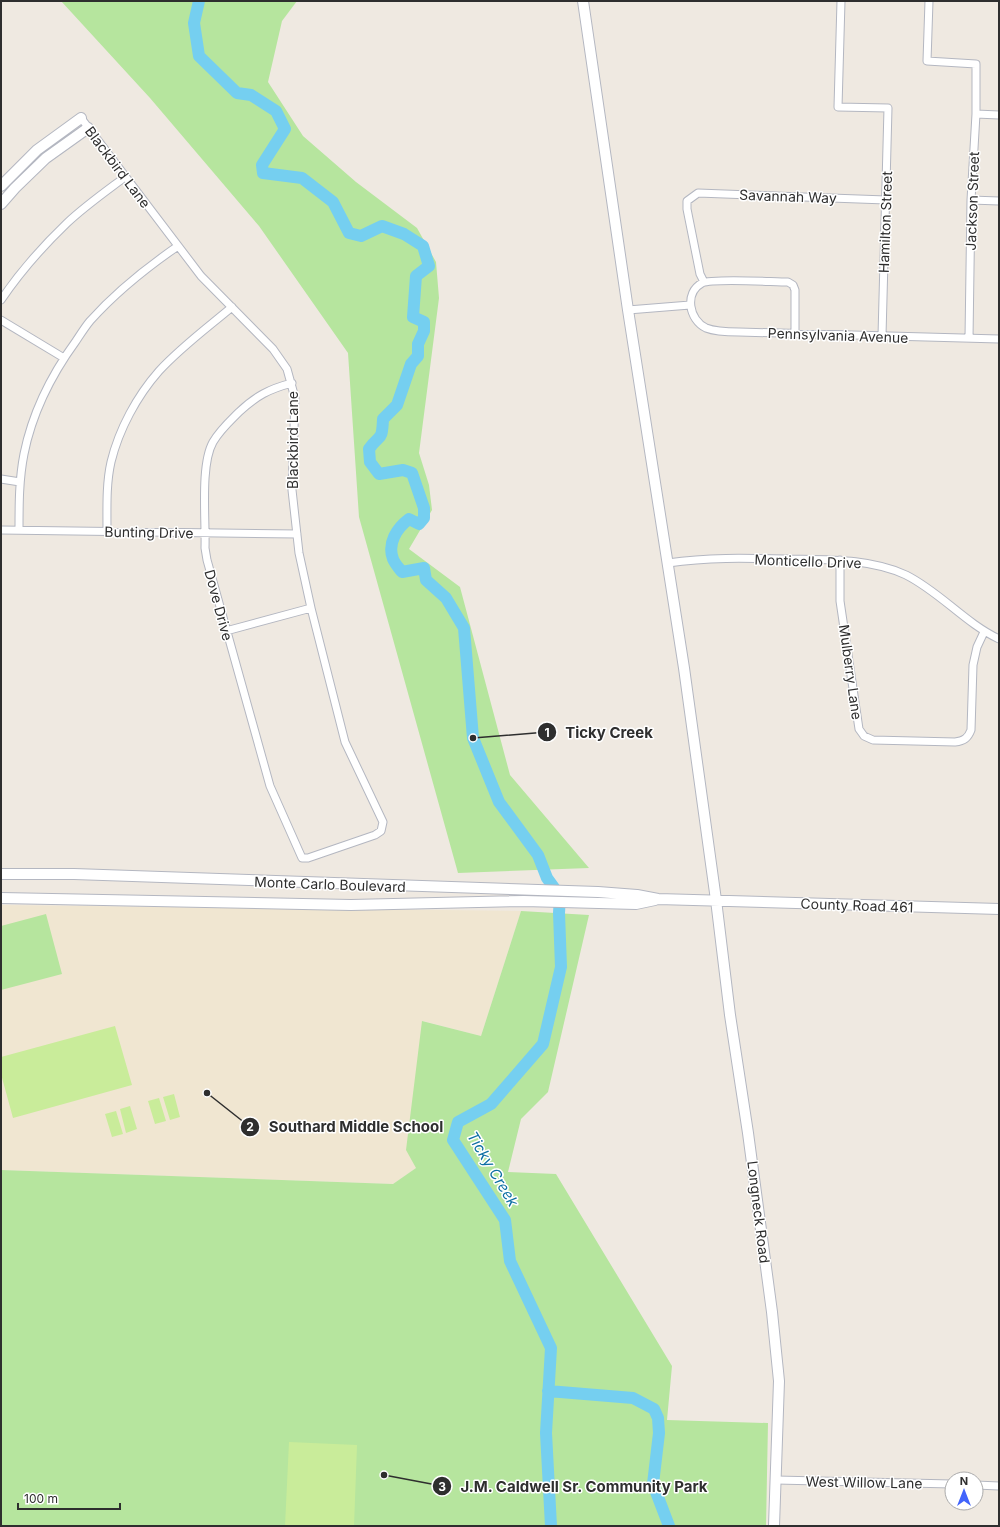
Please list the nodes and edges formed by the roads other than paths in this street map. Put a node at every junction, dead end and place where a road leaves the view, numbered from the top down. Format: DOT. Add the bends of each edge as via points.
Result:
graph roads {
  1 [pos="584,1"];
  2 [pos="841,1"];
  3 [pos="929,1"];
  4 [pos="976,114"];
  5 [pos="999,115"];
  6 [pos="81,118"];
  7 [pos="88,128"];
  8 [pos="125,177"];
  9 [pos="1,186"];
  10 [pos="886,200"];
  11 [pos="971,200"];
  12 [pos="999,202"];
  13 [pos="1,204"];
  14 [pos="178,246"];
  15 [pos="704,282"];
  16 [pos="1,300"];
  17 [pos="690,305"];
  18 [pos="232,307"];
  19 [pos="628,310"];
  20 [pos="1,320"];
  21 [pos="795,334"];
  22 [pos="882,336"];
  23 [pos="969,338"];
  24 [pos="999,339"];
  25 [pos="64,358"];
  26 [pos="292,383"];
  27 [pos="1,479"];
  28 [pos="20,482"];
  29 [pos="1,530"];
  30 [pos="19,530"];
  31 [pos="107,531"];
  32 [pos="206,532"];
  33 [pos="297,534"];
  34 [pos="840,560"];
  35 [pos="668,563"];
  36 [pos="311,608"];
  37 [pos="226,631"];
  38 [pos="984,632"];
  39 [pos="999,639"];
  40 [pos="302,858"];
  41 [pos="1,874"];
  42 [pos="525,896"];
  43 [pos="1,898"];
  44 [pos="658,899"];
  45 [pos="716,900"];
  46 [pos="999,909"];
  47 [pos="776,1480"];
  48 [pos="944,1484"];
  49 [pos="984,1485"];
  50 [pos="999,1486"];
  51 [pos="774,1526"];
  1 -- 19 [label="street, Longneck Road"];
  2 -- 10 [label="street, Hamilton Street" via="838,107 888,108"];
  3 -- 4 [label="street, Jackson Street" via="927,61 976,64"];
  4 -- 5 [label="street"];
  4 -- 11 [label="street, Jackson Street"];
  6 -- 7 [label="street, Blackbird Lane"];
  6 -- 9 [label="street" via="38,150"];
  7 -- 8 [label="street, Blackbird Lane"];
  7 -- 13 [label="street" via="46,158"];
  8 -- 14 [label="street, Blackbird Lane"];
  8 -- 16 [label="street" via="68,222 42,248"];
  10 -- 15 [label="street, Savannah Way" via="698,193 691,196 687,201 687,209 700,274"];
  10 -- 22 [label="street, Hamilton Street"];
  11 -- 12 [label="street"];
  11 -- 23 [label="street, Jackson Street"];
  14 -- 18 [label="street, Blackbird Lane" via="201,276"];
  14 -- 25 [label="street" via="148,266 118,293 89,322"];
  15 -- 17 [label="street" via="694,291"];
  15 -- 21 [label="street" via="788,282 795,290"];
  17 -- 19 [label="street"];
  17 -- 21 [label="street, Pennsylvania Avenue" via="695,318 707,328 733,332"];
  18 -- 26 [label="street, Blackbird Lane" via="273,349 287,369"];
  18 -- 31 [label="street" via="158,372 128,417 111,462"];
  19 -- 35 [label="street, Longneck Road"];
  20 -- 25 [label="street"];
  21 -- 22 [label="street, Pennsylvania Avenue"];
  22 -- 23 [label="street, Pennsylvania Avenue"];
  23 -- 24 [label="street, Pennsylvania Avenue"];
  25 -- 28 [label="street" via="45,392 32,425 24,453"];
  26 -- 32 [label="street, Dove Drive" via="268,390 254,399 222,429 213,442 206,470"];
  26 -- 33 [label="street, Blackbird Lane" via="295,398 292,490"];
  27 -- 28 [label="street"];
  28 -- 30 [label="street"];
  29 -- 30 [label="street, Bunting Drive"];
  30 -- 31 [label="street, Bunting Drive"];
  31 -- 32 [label="street, Bunting Drive"];
  32 -- 33 [label="street, Bunting Drive"];
  32 -- 37 [label="street, Dove Drive" via="207,560"];
  33 -- 36 [label="street, Blackbird Lane"];
  34 -- 35 [label="street, Monticello Drive" via="716,558"];
  34 -- 38 [label="street, Monticello Drive" via="865,563 906,575"];
  34 -- 38 [label="street, Mulberry Lane" via="840,601 859,728 864,736 873,740 955,742 969,736 973,665"];
  35 -- 45 [label="street, Longneck Road"];
  36 -- 37 [label="street"];
  36 -- 40 [label="street, Blackbird Lane" via="345,742 383,822 381,831 376,835 314,857"];
  37 -- 40 [label="street, Dove Drive" via="270,786"];
  38 -- 39 [label="street, Monticello Drive"];
  41 -- 42 [label="street, Monte Carlo Boulevard" via="81,875"];
  42 -- 43 [label="street, Monte Carlo Boulevard" via="351,904"];
  42 -- 44 [label="street, Monte Carlo Boulevard" via="598,892 637,894"];
  42 -- 44 [label="street, Monte Carlo Boulevard" via="636,904"];
  44 -- 45 [label="street, Monte Carlo Boulevard"];
  45 -- 46 [label="street, County Road 461"];
  45 -- 47 [label="street, Longneck Road" via="775,1342 779,1381"];
  47 -- 48 [label="street, West Willow Lane"];
  47 -- 51 [label="street, Longneck Road"];
  49 -- 50 [label="street"];
}
